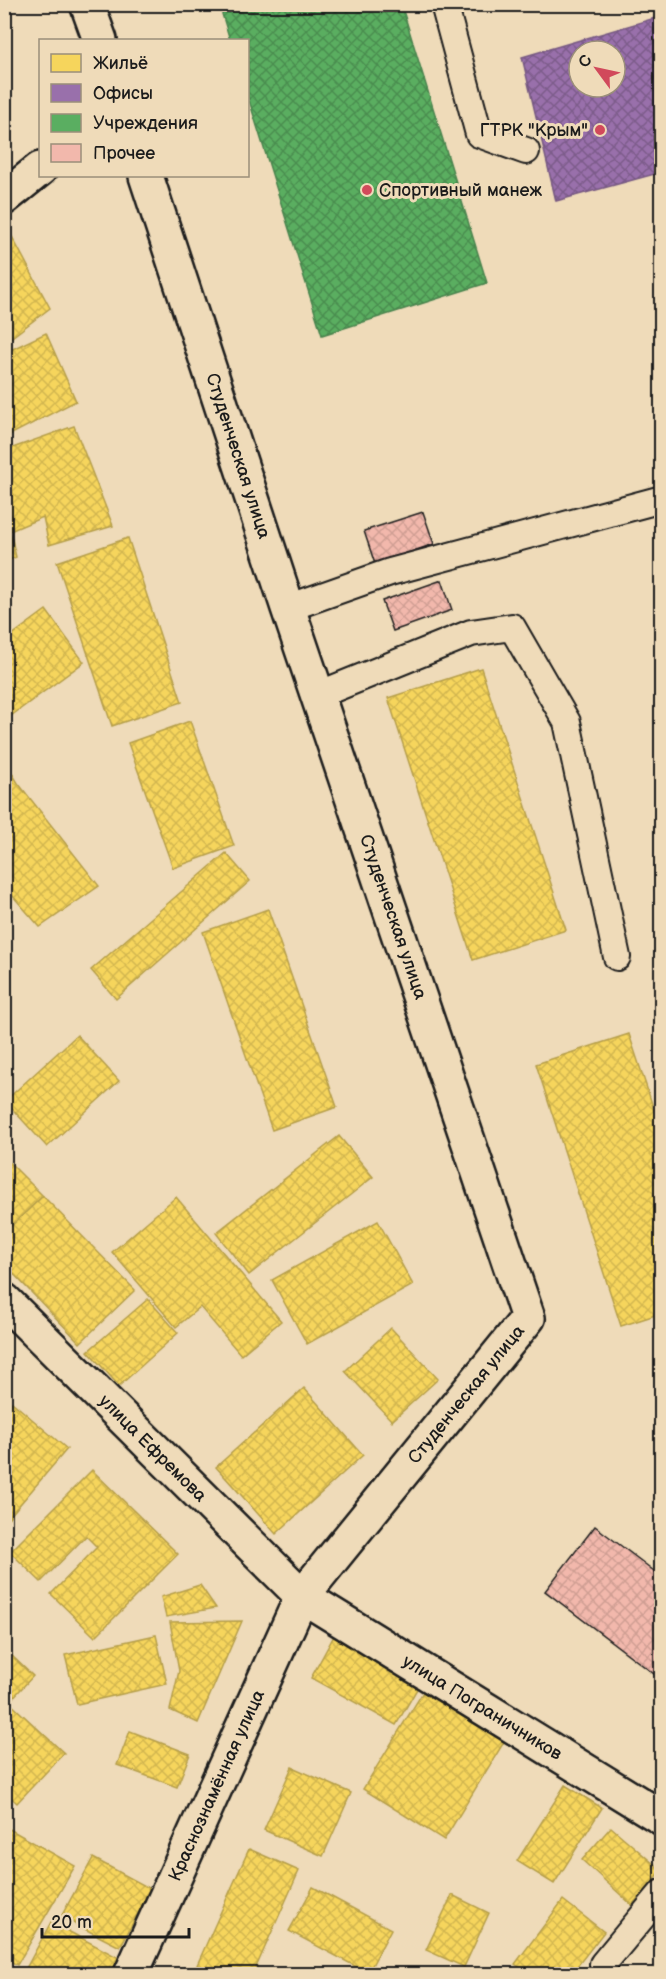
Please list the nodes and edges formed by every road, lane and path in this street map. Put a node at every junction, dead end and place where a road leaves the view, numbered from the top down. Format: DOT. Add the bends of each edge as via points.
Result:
graph roads {
  1 [pos="87,4"];
  2 [pos="444,4"];
  3 [pos="100,39"];
  4 [pos="526,151"];
  5 [pos="39,170"];
  6 [pos="146,177"];
  7 [pos="4,198"];
  8 [pos="662,499"];
  9 [pos="288,608"];
  10 [pos="318,695"];
  11 [pos="616,957"];
  12 [pos="4,1300"];
  13 [pos="302,1596"];
  14 [pos="662,1818"];
  15 [pos="662,1893"];
  16 [pos="603,1964"];
  17 [pos="131,1974"];
  1 -- 3 [label="street"];
  2 -- 4 [label="lane" via="479,134"];
  5 -- 7 [label="street"];
  6 -- 9 [label="street, Студенческая улица"];
  8 -- 9 [label="lane" via="390,572"];
  9 -- 10 [label="street, Студенческая улица"];
  10 -- 11 [label="lane" via="471,633 512,627 567,722"];
  10 -- 13 [label="street, Студенческая улица" via="528,1318"];
  12 -- 13 [label="street, улица Ефремова"];
  13 -- 14 [label="street, улица Пограничников"];
  13 -- 17 [label="street, Краснознамённая улица"];
  15 -- 16 [label="lane"];
}
